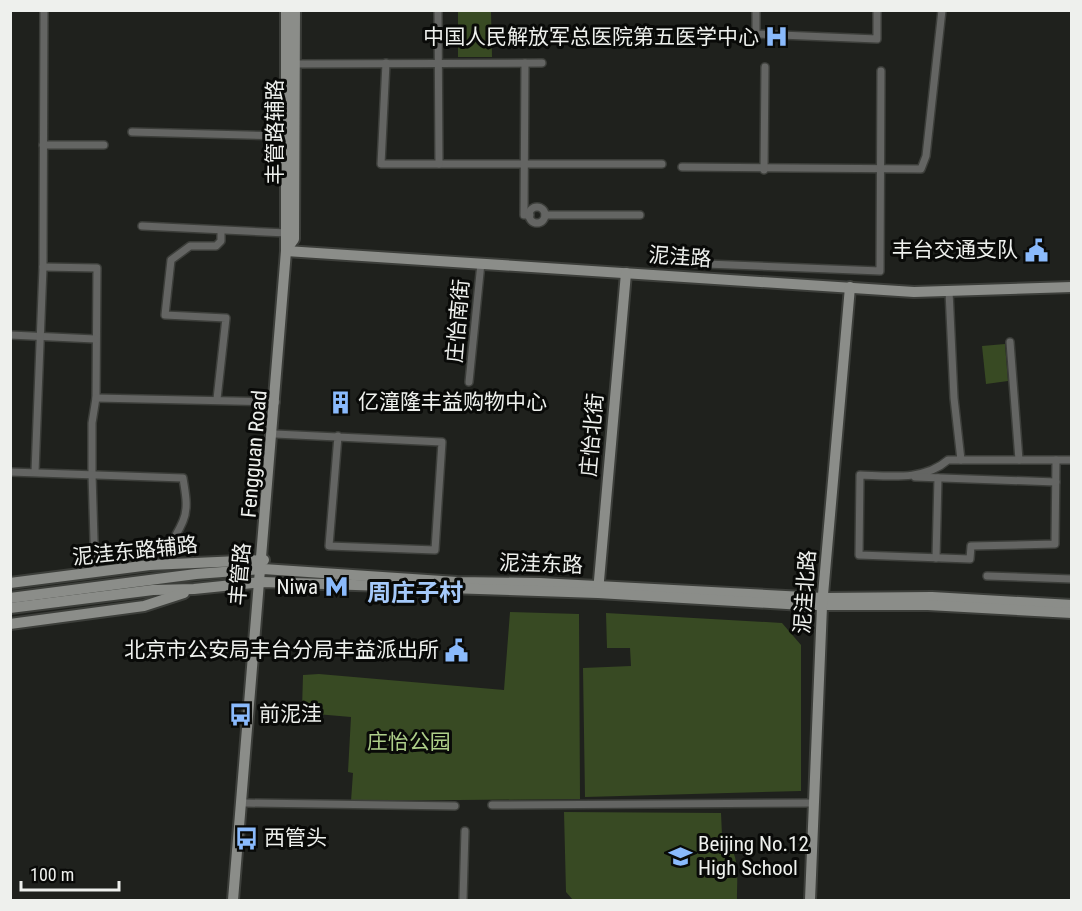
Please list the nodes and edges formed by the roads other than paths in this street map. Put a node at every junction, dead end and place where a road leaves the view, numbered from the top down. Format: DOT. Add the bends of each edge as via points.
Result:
graph roads {
  1 [pos="44,10"];
  2 [pos="286,10"];
  3 [pos="295,10"];
  4 [pos="438,10"];
  5 [pos="756,10"];
  6 [pos="877,10"];
  7 [pos="942,10"];
  8 [pos="295,63"];
  9 [pos="386,63"];
  10 [pos="438,63"];
  11 [pos="525,63"];
  12 [pos="542,63"];
  13 [pos="765,67"];
  14 [pos="881,71"];
  15 [pos="132,132"];
  16 [pos="286,138"];
  17 [pos="43,146"];
  18 [pos="104,146"];
  19 [pos="295,156"];
  20 [pos="439,164"];
  21 [pos="525,164"];
  22 [pos="662,164"];
  23 [pos="682,167"];
  24 [pos="764,170"];
  25 [pos="880,170"];
  26 [pos="640,215"];
  27 [pos="142,226"];
  28 [pos="221,231"];
  29 [pos="287,233"];
  30 [pos="286,250"];
  31 [pos="480,263"];
  32 [pos="680,263"];
  33 [pos="43,267"];
  34 [pos="626,273"];
  35 [pos="850,287"];
  36 [pos="1071,287"];
  37 [pos="949,291"];
  38 [pos="10,335"];
  39 [pos="41,336"];
  40 [pos="96,339"];
  41 [pos="1010,342"];
  42 [pos="469,382"];
  43 [pos="96,398"];
  44 [pos="217,399"];
  45 [pos="275,402"];
  46 [pos="275,434"];
  47 [pos="338,436"];
  48 [pos="962,460"];
  49 [pos="1019,460"];
  50 [pos="1056,460"];
  51 [pos="1071,460"];
  52 [pos="10,472"];
  53 [pos="35,472"];
  54 [pos="92,474"];
  55 [pos="908,477"];
  56 [pos="938,478"];
  57 [pos="1056,482"];
  58 [pos="936,558"];
  59 [pos="168,560"];
  60 [pos="262,565"];
  61 [pos="95,573"];
  62 [pos="987,576"];
  63 [pos="1071,579"];
  64 [pos="260,582"];
  65 [pos="10,583"];
  66 [pos="194,589"];
  67 [pos="598,593"];
  68 [pos="10,598"];
  69 [pos="823,602"];
  70 [pos="1071,605"];
  71 [pos="10,608"];
  72 [pos="1071,614"];
  73 [pos="10,624"];
  74 [pos="246,803"];
  75 [pos="813,803"];
  76 [pos="492,805"];
  77 [pos="455,806"];
  78 [pos="465,831"];
  79 [pos="233,900"];
  80 [pos="238,900"];
  81 [pos="463,900"];
  82 [pos="810,900"];
  1 -- 17 [label="street"];
  2 -- 16 [label="main road"];
  3 -- 8 [label="main road, 丰管路辅路"];
  4 -- 10 [label="street"];
  5 -- 6 [label="street" via="756,34 867,39 877,39"];
  7 -- 25 [label="street" via="921,169"];
  8 -- 9 [label="street"];
  8 -- 19 [label="main road, 丰管路辅路"];
  9 -- 10 [label="street"];
  9 -- 20 [label="street" via="381,164"];
  10 -- 11 [label="street"];
  10 -- 20 [label="street"];
  11 -- 12 [label="street"];
  11 -- 21 [label="street"];
  13 -- 24 [label="street"];
  14 -- 25 [label="street"];
  15 -- 16 [label="street"];
  16 -- 19 [label="main road"];
  16 -- 29 [label="main road"];
  17 -- 18 [label="street"];
  17 -- 33 [label="street"];
  19 -- 30 [label="main road, 丰管路辅路" via="294,239"];
  20 -- 21 [label="street"];
  21 -- 22 [label="street"];
  21 -- 26 [label="street" via="524,215 538,207 545,215"];
  23 -- 24 [label="street"];
  24 -- 25 [label="street"];
  25 -- 32 [label="street" via="880,271"];
  27 -- 28 [label="street"];
  28 -- 29 [label="street"];
  28 -- 44 [label="street" via="216,246 190,246 171,260 165,315 226,318"];
  29 -- 30 [label="main road"];
  30 -- 31 [label="main road, 泥洼路"];
  30 -- 45 [label="main road, 丰管路"];
  31 -- 34 [label="main road, 泥洼路"];
  31 -- 42 [label="street, 庄怡南街"];
  33 -- 39 [label="street"];
  33 -- 40 [label="street" via="97,268"];
  34 -- 35 [label="main road, 泥洼路"];
  34 -- 67 [label="main road, 庄怡北街"];
  35 -- 37 [label="main road, 泥洼路"];
  35 -- 69 [label="main road, 泥洼北路"];
  36 -- 37 [label="main road, 泥洼路"];
  37 -- 48 [label="street" via="954,398"];
  38 -- 39 [label="street"];
  39 -- 40 [label="street"];
  39 -- 53 [label="street"];
  40 -- 43 [label="street"];
  41 -- 49 [label="street"];
  43 -- 44 [label="street"];
  43 -- 54 [label="street"];
  44 -- 45 [label="street"];
  45 -- 46 [label="main road, Fengguan Road"];
  45 -- 60 [label="main road, 丰管路"];
  46 -- 47 [label="street"];
  46 -- 60 [label="main road, Fengguan Road"];
  47 -- 47 [label="street" via="442,442 435,550 329,546"];
  48 -- 49 [label="street"];
  48 -- 55 [label="street" via="948,460 939,468"];
  49 -- 50 [label="street"];
  50 -- 51 [label="street"];
  50 -- 57 [label="street"];
  52 -- 53 [label="street"];
  53 -- 54 [label="street"];
  54 -- 59 [label="street" via="183,478 187,504 170,542"];
  54 -- 61 [label="street"];
  55 -- 56 [label="street"];
  55 -- 58 [label="street" via="860,475 859,555"];
  56 -- 57 [label="street"];
  56 -- 58 [label="street"];
  57 -- 58 [label="street" via="1055,544 971,546 970,559"];
  60 -- 61 [label="main road, 泥洼东路辅路" via="150,565"];
  60 -- 64 [label="main road, 丰管路"];
  60 -- 67 [label="main road, 泥洼东路"];
  60 -- 68 [label="main road, 泥洼东路"];
  61 -- 65 [label="main road, 泥洼东路辅路"];
  62 -- 63 [label="street"];
  64 -- 66 [label="main road, 泥洼东路"];
  64 -- 67 [label="main road, 泥洼东路"];
  64 -- 74 [label="main road"];
  64 -- 79 [label="main road, 丰管路"];
  66 -- 71 [label="main road, 泥洼东路" via="153,590"];
  66 -- 73 [label="main road, 泥洼东路辅路" via="144,606"];
  67 -- 69 [label="main road, 泥洼东路"];
  69 -- 70 [label="main road, 泥洼东路" via="894,596"];
  69 -- 72 [label="main road, 泥洼东路"];
  69 -- 75 [label="main road, 泥洼北路"];
  74 -- 77 [label="street"];
  74 -- 80 [label="main road"];
  75 -- 76 [label="street"];
  75 -- 82 [label="main road, 泥洼北路"];
  78 -- 81 [label="street"];
}
